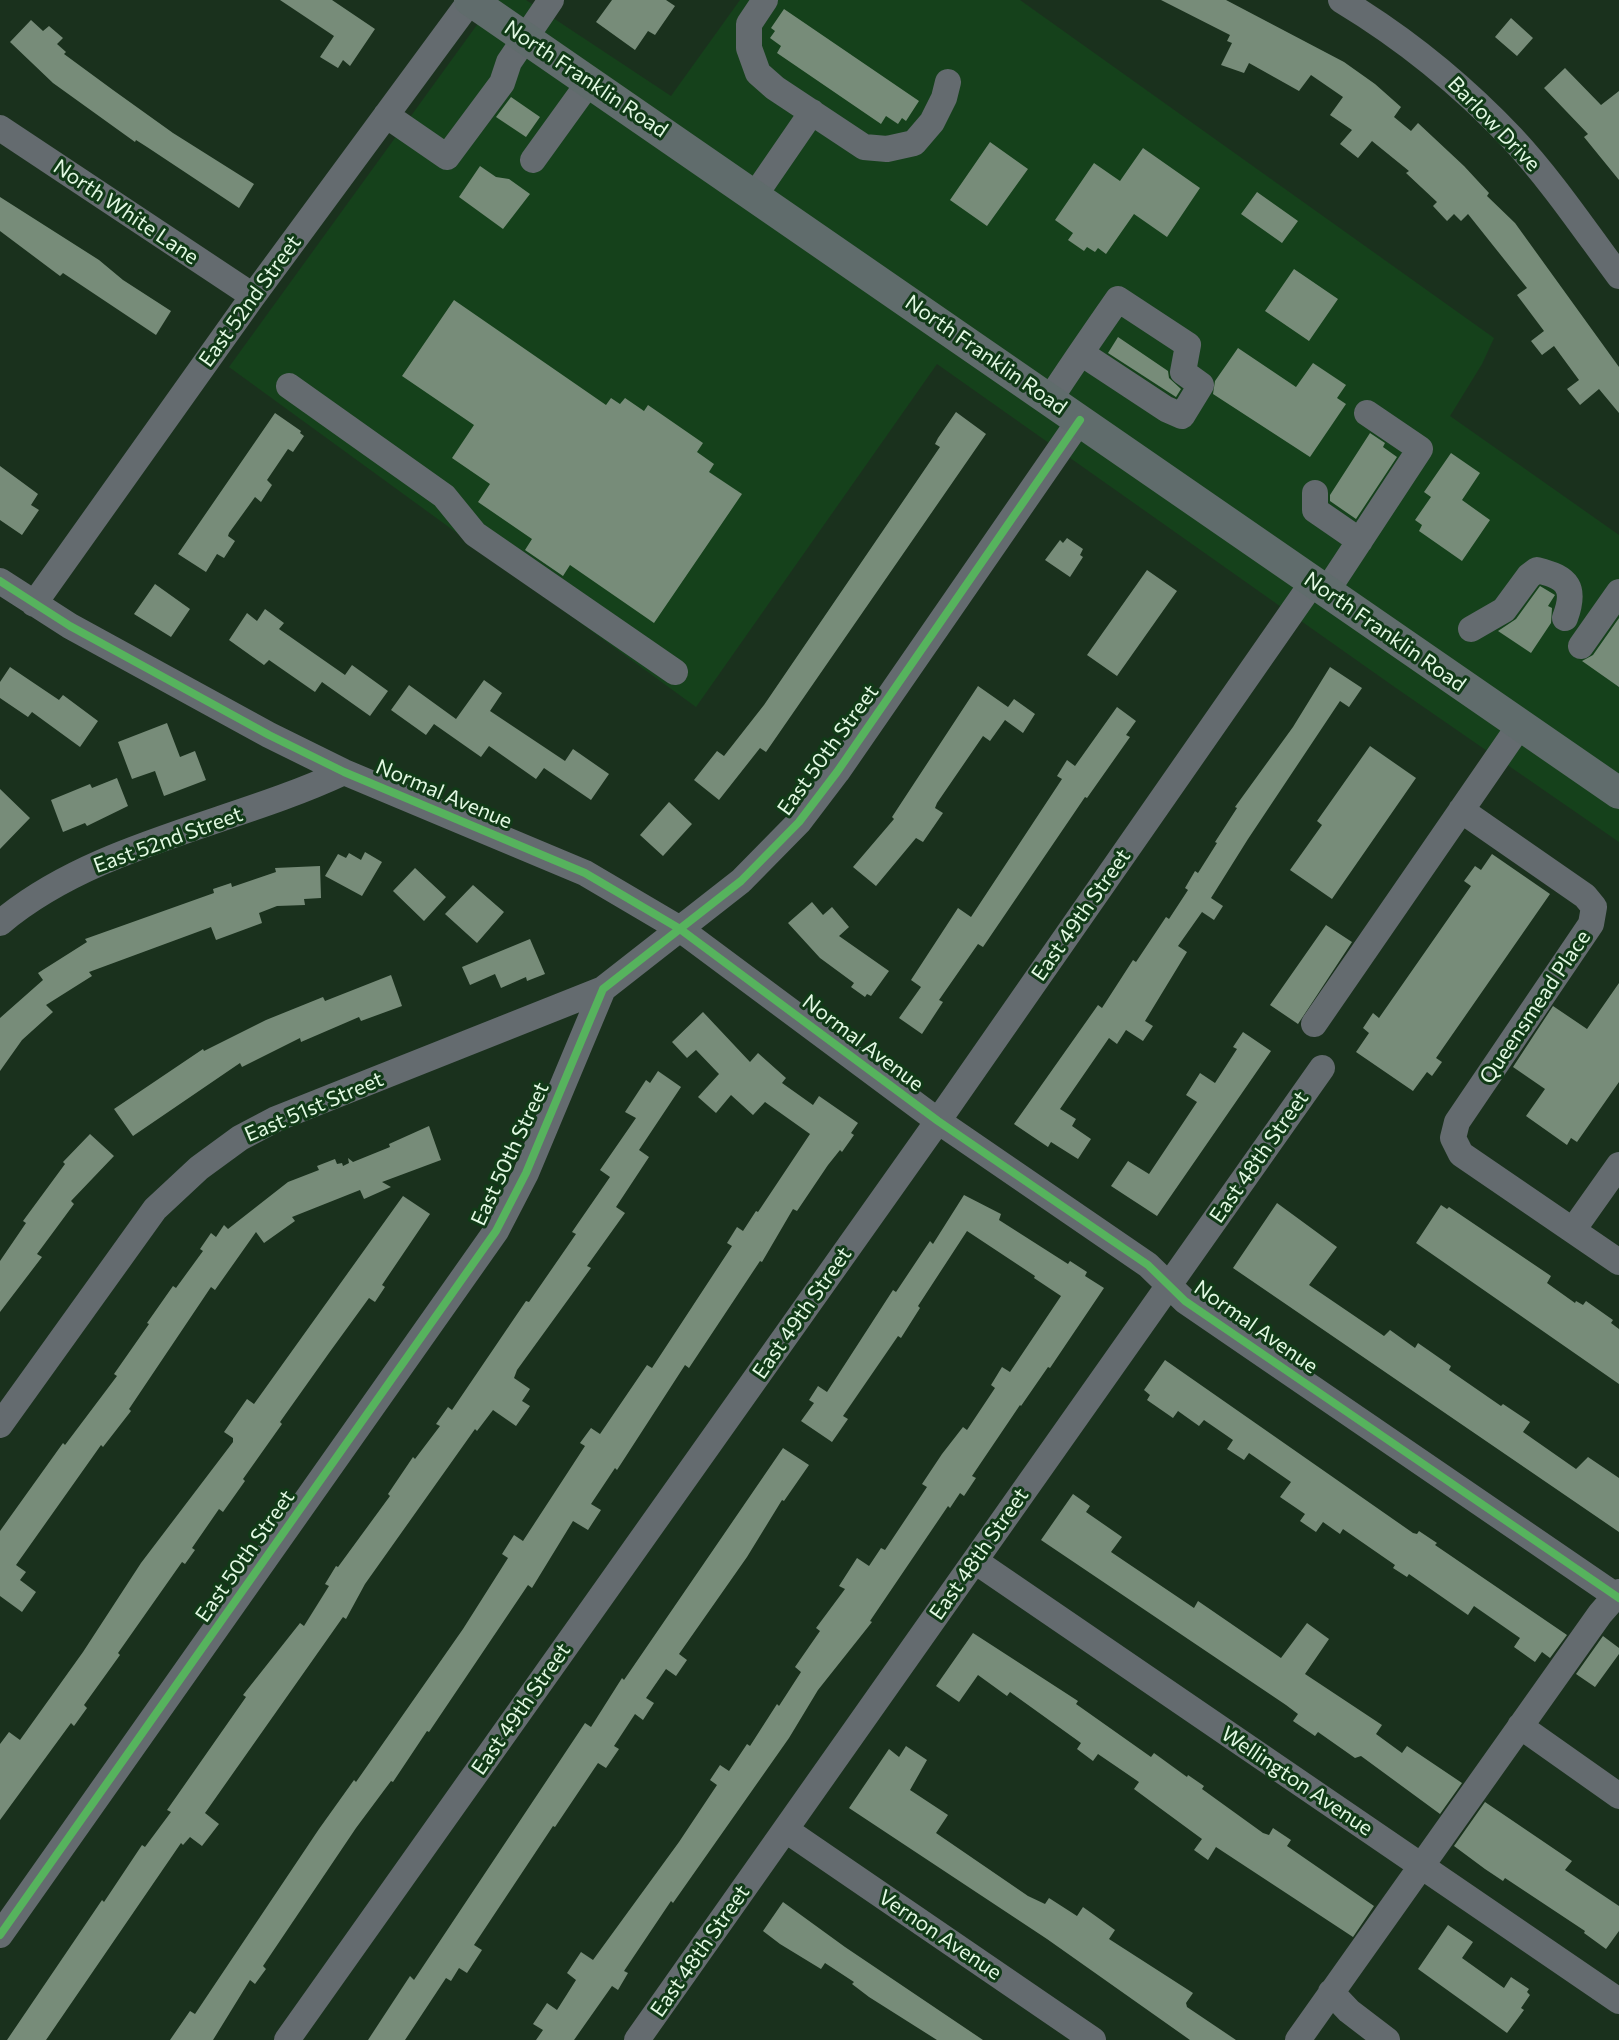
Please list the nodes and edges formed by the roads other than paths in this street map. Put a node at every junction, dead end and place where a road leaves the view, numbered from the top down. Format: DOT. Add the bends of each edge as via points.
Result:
graph roads {
  1 [pos="470,0"];
  2 [pos="551,0"];
  3 [pos="765,0"];
  4 [pos="1341,0"];
  5 [pos="526,36"];
  6 [pos="590,81"];
  7 [pos="948,82"];
  8 [pos="812,112"];
  9 [pos="386,115"];
  10 [pos="0,128"];
  11 [pos="533,160"];
  12 [pos="755,195"];
  13 [pos="1619,276"];
  14 [pos="253,296"];
  15 [pos="1081,353"];
  16 [pos="289,386"];
  17 [pos="1050,399"];
  18 [pos="1367,413"];
  19 [pos="1080,420"];
  20 [pos="1315,493"];
  21 [pos="1360,541"];
  22 [pos="0,581"];
  23 [pos="1320,587"];
  24 [pos="1619,592"];
  25 [pos="34,604"];
  26 [pos="1565,618"];
  27 [pos="1471,629"];
  28 [pos="1581,646"];
  29 [pos="675,672"];
  30 [pos="1520,725"];
  31 [pos="344,772"];
  32 [pos="1619,793"];
  33 [pos="1461,810"];
  34 [pos="0,923"];
  35 [pos="680,929"];
  36 [pos="603,989"];
  37 [pos="1314,1024"];
  38 [pos="1322,1068"];
  39 [pos="938,1121"];
  40 [pos="1619,1165"];
  41 [pos="1573,1230"];
  42 [pos="1619,1262"];
  43 [pos="1168,1285"];
  44 [pos="0,1425"];
  45 [pos="975,1561"];
  46 [pos="1618,1595"];
  47 [pos="1520,1726"];
  48 [pos="1619,1796"];
  49 [pos="786,1830"];
  50 [pos="1420,1865"];
  51 [pos="0,1935"];
  52 [pos="1331,1992"];
  53 [pos="1619,2001"];
  54 [pos="286,2040"];
  55 [pos="637,2040"];
  56 [pos="1093,2040"];
  57 [pos="1298,2040"];
  58 [pos="1387,2040"];
  1 -- 5 [label="main road, North Franklin Road"];
  1 -- 9 [label="street, East 52nd Street"];
  2 -- 5 [label="street"];
  3 -- 8 [label="street" via="749,24 749,48 758,73"];
  4 -- 13 [label="street, Barlow Drive" via="1408,45 1491,117 1545,177"];
  5 -- 6 [label="main road, North Franklin Road"];
  5 -- 9 [label="street" via="509,62 502,83 447,157"];
  6 -- 11 [label="street"];
  6 -- 12 [label="main road, North Franklin Road"];
  7 -- 8 [label="street" via="932,122 914,143 887,149 864,147"];
  8 -- 12 [label="street"];
  9 -- 14 [label="street, East 52nd Street"];
  10 -- 14 [label="street, North White Lane"];
  12 -- 17 [label="main road, North Franklin Road"];
  14 -- 25 [label="street, East 52nd Street"];
  15 -- 15 [label="street" via="1166,410 1182,416 1202,385 1184,372 1188,345 1118,299"];
  15 -- 17 [label="street"];
  16 -- 29 [label="street" via="444,496 475,534"];
  17 -- 19 [label="main road, North Franklin Road"];
  18 -- 21 [label="street, East 49th Street" via="1420,449"];
  19 -- 23 [label="main road, North Franklin Road"];
  19 -- 35 [label="street, East 50th Street" via="813,806 741,881"];
  20 -- 21 [label="street" via="1315,510"];
  21 -- 23 [label="street, East 49th Street"];
  22 -- 25 [label="street, Normal Avenue"];
  23 -- 30 [label="main road, North Franklin Road"];
  23 -- 39 [label="street, East 49th Street"];
  24 -- 28 [label="street"];
  25 -- 31 [label="street, Normal Avenue" via="165,679"];
  26 -- 27 [label="street" via="1572,598 1568,586 1537,570 1504,610"];
  30 -- 32 [label="main road, North Franklin Road"];
  30 -- 33 [label="street"];
  31 -- 34 [label="street, East 52nd Street" via="261,806 119,855 65,880"];
  31 -- 35 [label="street, Normal Avenue" via="585,873"];
  33 -- 37 [label="street"];
  33 -- 41 [label="street, Queensmead Place" via="1585,896 1594,907 1592,924 1457,1122 1453,1138 1461,1154"];
  35 -- 36 [label="street, East 50th Street"];
  35 -- 39 [label="street, Normal Avenue"];
  36 -- 44 [label="street, East 51st Street" via="276,1119 240,1138 199,1168 142,1225"];
  36 -- 51 [label="street, East 50th Street" via="526,1173 496,1231"];
  38 -- 43 [label="street, East 48th Street"];
  39 -- 43 [label="street, Normal Avenue" via="1148,1265"];
  39 -- 54 [label="street, East 49th Street"];
  40 -- 41 [label="street"];
  41 -- 42 [label="street"];
  43 -- 45 [label="street, East 48th Street"];
  43 -- 46 [label="street, Normal Avenue" via="1185,1301"];
  45 -- 49 [label="street, East 48th Street"];
  45 -- 50 [label="street, Wellington Avenue"];
  46 -- 47 [label="street" via="1600,1614"];
  47 -- 48 [label="street"];
  47 -- 50 [label="street"];
  49 -- 55 [label="street, East 48th Street"];
  49 -- 56 [label="street, Vernon Avenue"];
  50 -- 52 [label="street"];
  50 -- 53 [label="street, Wellington Avenue"];
  52 -- 57 [label="street"];
  52 -- 58 [label="street"];
}
